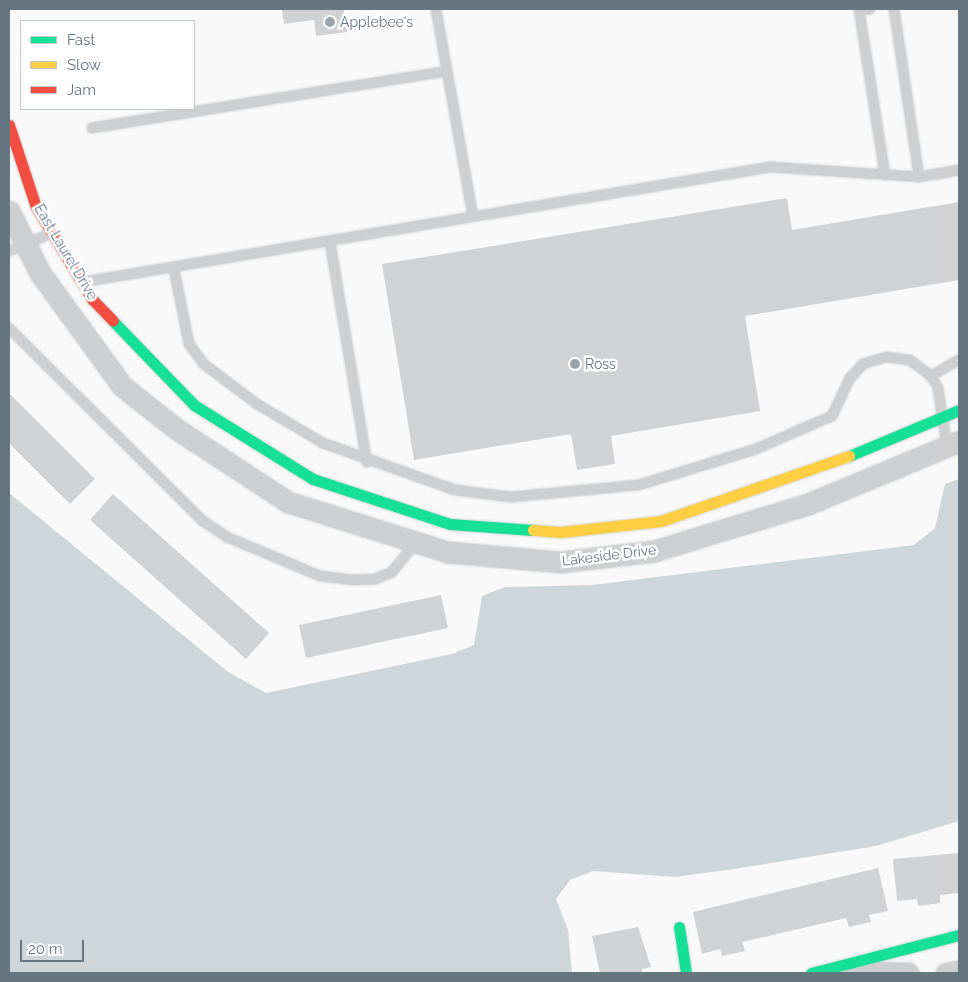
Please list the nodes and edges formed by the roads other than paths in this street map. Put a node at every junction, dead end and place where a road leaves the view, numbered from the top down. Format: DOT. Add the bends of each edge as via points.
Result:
graph roads {
  1 [pos="436,9"];
  2 [pos="863,9"];
  3 [pos="894,9"];
  4 [pos="446,71"];
  5 [pos="9,125"];
  6 [pos="92,128"];
  7 [pos="22,164"];
  8 [pos="9,168"];
  9 [pos="959,170"];
  10 [pos="885,175"];
  11 [pos="919,177"];
  12 [pos="9,211"];
  13 [pos="472,216"];
  14 [pos="52,233"];
  15 [pos="330,242"];
  16 [pos="17,248"];
  17 [pos="174,268"];
  18 [pos="82,283"];
  19 [pos="9,328"];
  20 [pos="959,360"];
  21 [pos="931,376"];
  22 [pos="194,405"];
  23 [pos="959,410"];
  24 [pos="944,417"];
  25 [pos="178,430"];
  26 [pos="953,443"];
  27 [pos="367,462"];
  28 [pos="416,542"];
  29 [pos="679,927"];
  30 [pos="959,935"];
  31 [pos="959,971"];
  32 [pos="818,972"];
  33 [pos="686,973"];
  34 [pos="908,973"];
  35 [pos="946,973"];
  1 -- 4 [label="lane"];
  2 -- 10 [label="lane"];
  3 -- 11 [label="lane"];
  4 -- 6 [label="lane"];
  4 -- 13 [label="lane"];
  5 -- 7 [label="street, East Laurel Drive"];
  7 -- 8 [label="lane"];
  7 -- 14 [label="street, East Laurel Drive" via="36,207"];
  9 -- 11 [label="lane"];
  10 -- 11 [label="lane"];
  10 -- 13 [label="lane" via="770,167"];
  12 -- 16 [label="street, East Laurel Drive"];
  13 -- 15 [label="lane"];
  14 -- 16 [label="lane"];
  14 -- 18 [label="street, East Laurel Drive"];
  15 -- 17 [label="lane"];
  15 -- 27 [label="lane"];
  16 -- 25 [label="street, East Laurel Drive" via="40,273 122,386"];
  17 -- 18 [label="lane"];
  17 -- 27 [label="lane" via="189,344 204,365 257,404 323,444"];
  18 -- 22 [label="street, East Laurel Drive" via="92,299"];
  19 -- 28 [label="lane" via="204,521 227,537 320,576 352,580 375,579 392,572"];
  20 -- 21 [label="lane"];
  21 -- 24 [label="lane"];
  21 -- 27 [label="lane" via="910,360 886,357 863,364 850,378 832,416 756,449 639,485 511,497 454,490"];
  22 -- 24 [label="street, Lakeside Drive" via="313,480 353,494 450,524 561,532 662,521 717,506"];
  23 -- 24 [label="street, Lakeside Drive"];
  24 -- 26 [label="lane"];
  25 -- 28 [label="street, Lakeside Drive" via="288,502"];
  26 -- 28 [label="street, Lakeside Drive" via="808,504 654,551 560,562 448,552"];
  29 -- 33 [label="street"];
  30 -- 32 [label="street"];
  31 -- 35 [label="street"];
  32 -- 34 [label="street"];
}
